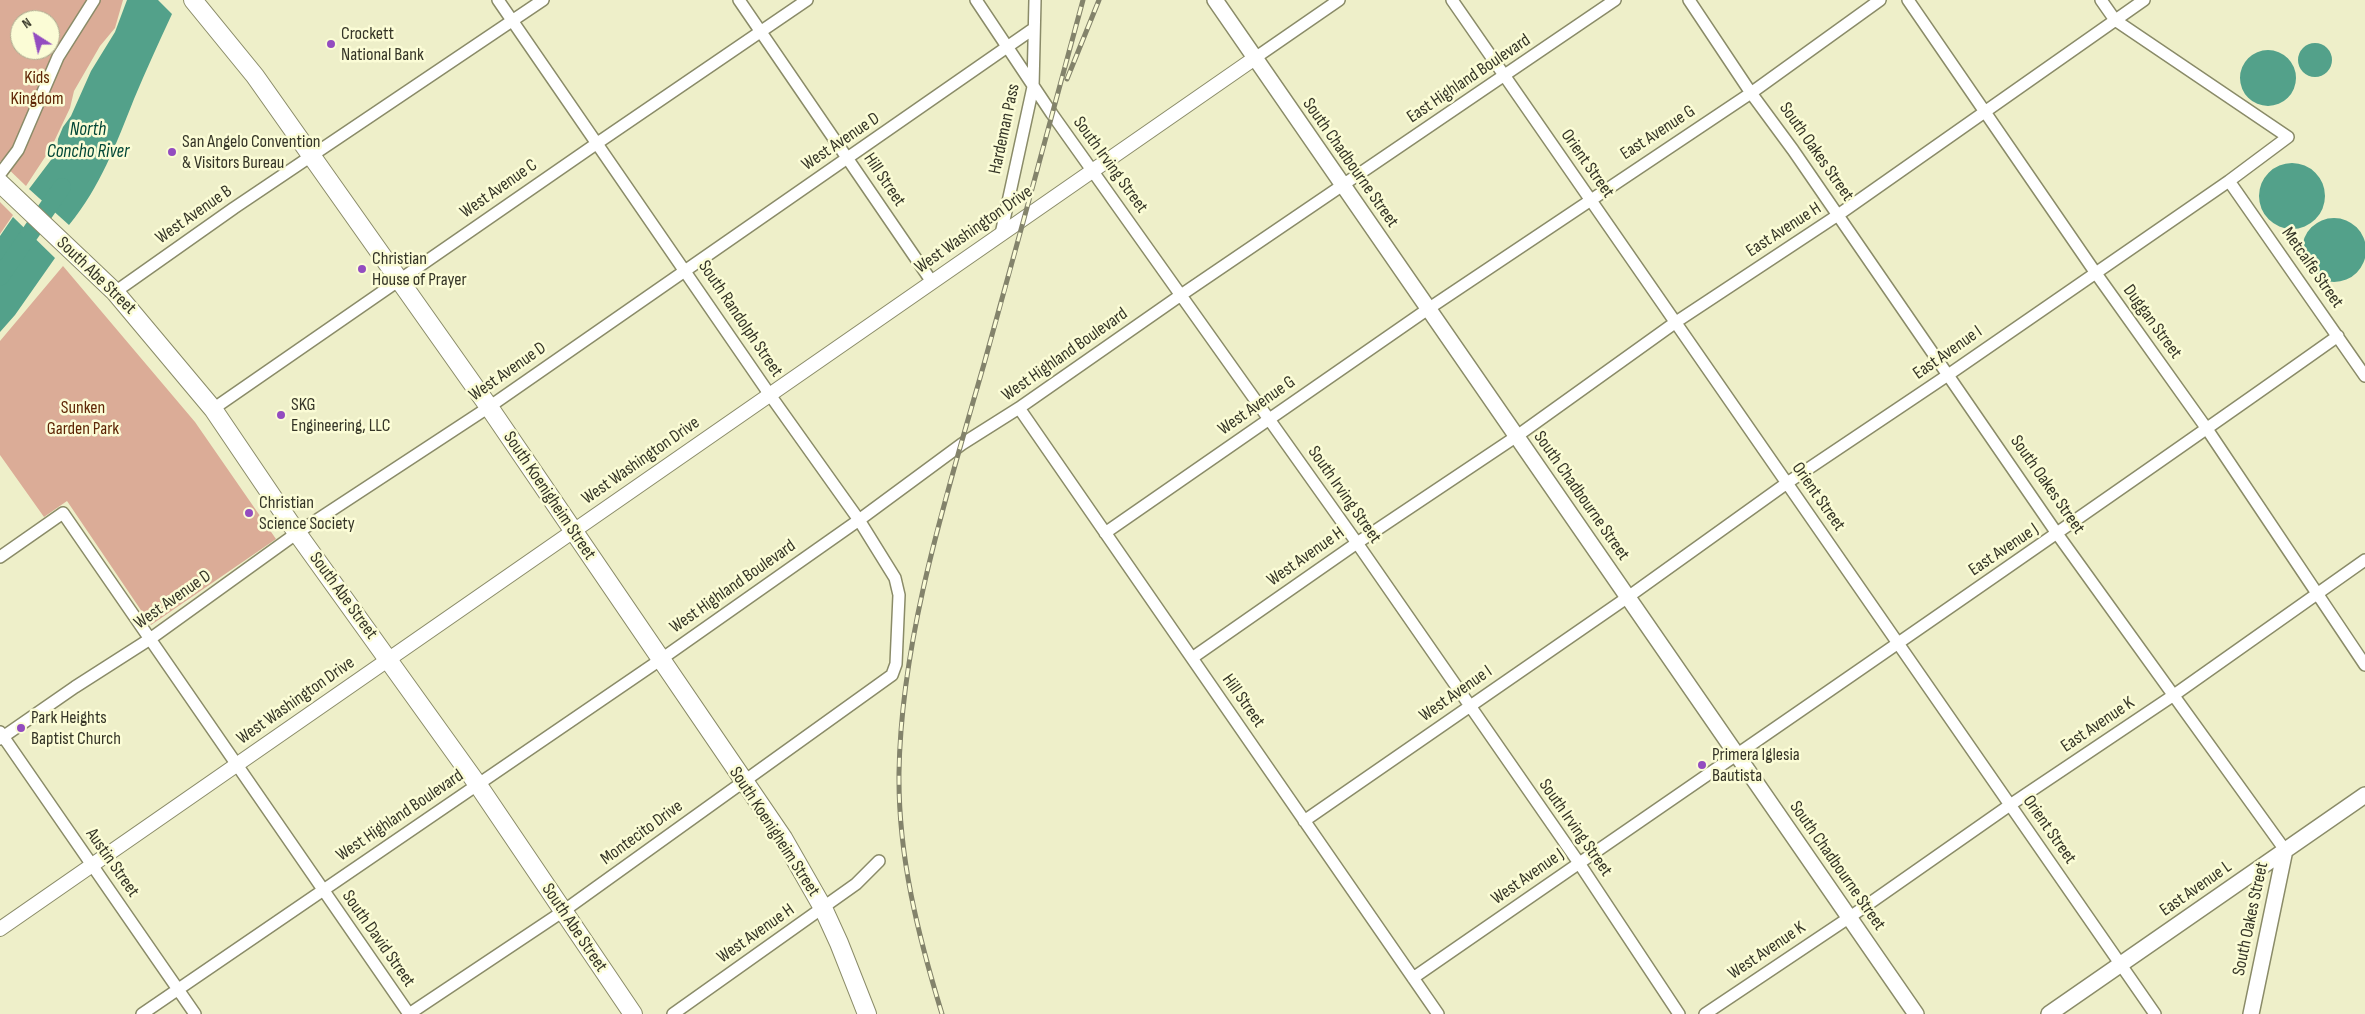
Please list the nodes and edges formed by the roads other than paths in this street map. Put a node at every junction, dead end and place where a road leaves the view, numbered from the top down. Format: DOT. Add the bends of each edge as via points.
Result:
graph roads {
  1 [pos="94,0"];
  2 [pos="193,0"];
  3 [pos="498,0"];
  4 [pos="543,0"];
  5 [pos="739,0"];
  6 [pos="807,0"];
  7 [pos="976,0"];
  8 [pos="1035,0"];
  9 [pos="1215,0"];
  10 [pos="1339,0"];
  11 [pos="1452,0"];
  12 [pos="1615,0"];
  13 [pos="1689,0"];
  14 [pos="1880,0"];
  15 [pos="1908,0"];
  16 [pos="2100,0"];
  17 [pos="2144,0"];
  18 [pos="2114,20"];
  19 [pos="513,21"];
  20 [pos="1033,30"];
  21 [pos="761,32"];
  22 [pos="1006,48"];
  23 [pos="1254,58"];
  24 [pos="1505,75"];
  25 [pos="1033,87"];
  26 [pos="1751,93"];
  27 [pos="1984,112"];
  28 [pos="596,144"];
  29 [pos="310,156"];
  30 [pos="848,158"];
  31 [pos="1093,170"];
  32 [pos="0,174"];
  33 [pos="2228,181"];
  34 [pos="0,183"];
  35 [pos="1343,186"];
  36 [pos="1590,199"];
  37 [pos="1838,215"];
  38 [pos="1001,234"];
  39 [pos="686,270"];
  40 [pos="2095,272"];
  41 [pos="398,280"];
  42 [pos="932,282"];
  43 [pos="109,286"];
  44 [pos="1181,296"];
  45 [pos="1428,309"];
  46 [pos="1676,322"];
  47 [pos="2338,336"];
  48 [pos="1948,375"];
  49 [pos="2365,376"];
  50 [pos="770,395"];
  51 [pos="489,407"];
  52 [pos="1019,408"];
  53 [pos="213,410"];
  54 [pos="1268,419"];
  55 [pos="2207,429"];
  56 [pos="1517,436"];
  57 [pos="1787,483"];
  58 [pos="859,520"];
  59 [pos="573,531"];
  60 [pos="298,533"];
  61 [pos="1105,533"];
  62 [pos="2058,535"];
  63 [pos="1357,543"];
  64 [pos="0,557"];
  65 [pos="2365,560"];
  66 [pos="2316,594"];
  67 [pos="1628,597"];
  68 [pos="150,639"];
  69 [pos="1898,643"];
  70 [pos="1192,658"];
  71 [pos="388,660"];
  72 [pos="660,660"];
  73 [pos="2365,665"];
  74 [pos="892,675"];
  75 [pos="2174,695"];
  76 [pos="1469,705"];
  77 [pos="1,736"];
  78 [pos="1736,753"];
  79 [pos="237,765"];
  80 [pos="743,782"];
  81 [pos="478,786"];
  82 [pos="2365,795"];
  83 [pos="2010,805"];
  84 [pos="1304,821"];
  85 [pos="2285,850"];
  86 [pos="879,861"];
  87 [pos="1579,863"];
  88 [pos="92,865"];
  89 [pos="323,889"];
  90 [pos="823,908"];
  91 [pos="562,912"];
  92 [pos="1850,918"];
  93 [pos="0,929"];
  94 [pos="2121,965"];
  95 [pos="1413,978"];
  96 [pos="178,989"];
  97 [pos="142,1014"];
  98 [pos="195,1014"];
  99 [pos="409,1014"];
  100 [pos="633,1014"];
  101 [pos="673,1014"];
  102 [pos="867,1014"];
  103 [pos="1438,1014"];
  104 [pos="1680,1014"];
  105 [pos="1705,1014"];
  106 [pos="1916,1014"];
  107 [pos="2049,1014"];
  108 [pos="2155,1014"];
  109 [pos="2251,1014"];
  1 -- 32 [label="street" via="58,57 18,150"];
  2 -- 29 [label="main road, South Koenigheim Street" via="255,76"];
  3 -- 19 [label="street, South Randolph Street"];
  4 -- 19 [label="street, West Avenue B"];
  5 -- 21 [label="street, Hill Street"];
  6 -- 21 [label="street, West Avenue C"];
  7 -- 22 [label="street, South Irving Street"];
  8 -- 20 [label="street, Hardeman Pass"];
  9 -- 23 [label="main road, South Chadbourne Street"];
  10 -- 23 [label="street"];
  11 -- 24 [label="street, Orient Street"];
  12 -- 24 [label="street, East Highland Boulevard"];
  13 -- 26 [label="street, South Oakes Street"];
  14 -- 26 [label="street, East Avenue G"];
  15 -- 27 [label="street, Duggan Street"];
  16 -- 18 [label="street"];
  17 -- 18 [label="street, East Avenue H"];
  18 -- 27 [label="street, East Avenue H"];
  18 -- 33 [label="street, East Avenue I" via="2288,137"];
  19 -- 28 [label="street, South Randolph Street"];
  19 -- 29 [label="street, West Avenue B"];
  20 -- 22 [label="street, West Avenue D"];
  20 -- 25 [label="street, Hardeman Pass"];
  21 -- 28 [label="street, West Avenue C"];
  21 -- 30 [label="street, Hill Street"];
  22 -- 25 [label="street, South Irving Street"];
  22 -- 30 [label="street, West Avenue D"];
  23 -- 31 [label="street, West Washington Drive"];
  23 -- 35 [label="main road, South Chadbourne Street"];
  24 -- 35 [label="street, East Highland Boulevard"];
  24 -- 36 [label="street, Orient Street"];
  25 -- 31 [label="street, South Irving Street"];
  25 -- 38 [label="street, Hardeman Pass"];
  26 -- 36 [label="street, East Avenue G"];
  26 -- 37 [label="street, South Oakes Street"];
  27 -- 37 [label="street, East Avenue H"];
  27 -- 40 [label="street, Duggan Street"];
  28 -- 39 [label="street, South Randolph Street"];
  28 -- 41 [label="street, West Avenue C"];
  29 -- 41 [label="main road, South Koenigheim Street"];
  29 -- 43 [label="street, West Avenue B"];
  30 -- 39 [label="street, West Avenue D"];
  30 -- 42 [label="street, Hill Street"];
  31 -- 38 [label="street, West Washington Drive"];
  31 -- 44 [label="street, South Irving Street"];
  33 -- 40 [label="street, East Avenue I"];
  33 -- 47 [label="street, Metcalfe Street"];
  34 -- 43 [label="main road, South Abe Street"];
  35 -- 44 [label="street, West Highland Boulevard"];
  35 -- 45 [label="main road, South Chadbourne Street"];
  36 -- 45 [label="street, East Avenue G"];
  36 -- 46 [label="street, Orient Street"];
  37 -- 46 [label="street, East Avenue H"];
  37 -- 48 [label="street, South Oakes Street"];
  38 -- 42 [label="street, West Washington Drive"];
  39 -- 50 [label="street, South Randolph Street"];
  39 -- 51 [label="street, West Avenue D"];
  40 -- 48 [label="street, East Avenue I"];
  40 -- 55 [label="street, Duggan Street"];
  41 -- 51 [label="main road, South Koenigheim Street"];
  41 -- 53 [label="street, West Avenue C"];
  42 -- 50 [label="street, West Washington Drive"];
  43 -- 53 [label="main road, South Abe Street"];
  44 -- 52 [label="street, West Highland Boulevard"];
  44 -- 54 [label="street, South Irving Street"];
  45 -- 54 [label="street, West Avenue G"];
  45 -- 56 [label="main road, South Chadbourne Street"];
  46 -- 56 [label="street, East Avenue H"];
  46 -- 57 [label="street, Orient Street"];
  47 -- 49 [label="street, Metcalfe Street"];
  47 -- 55 [label="street, East Avenue J"];
  48 -- 57 [label="street, East Avenue I"];
  48 -- 62 [label="street, South Oakes Street"];
  50 -- 58 [label="street, South Randolph Street"];
  50 -- 59 [label="street, West Washington Drive"];
  51 -- 59 [label="main road, South Koenigheim Street"];
  51 -- 60 [label="street, West Avenue D"];
  52 -- 58 [label="street, West Highland Boulevard" via="962,444"];
  52 -- 61 [label="street, Hill Street"];
  53 -- 60 [label="main road, South Abe Street"];
  54 -- 61 [label="street, West Avenue G"];
  54 -- 63 [label="street, South Irving Street"];
  55 -- 62 [label="street, East Avenue J"];
  55 -- 66 [label="street, Duggan Street"];
  56 -- 63 [label="street, West Avenue H"];
  56 -- 67 [label="main road, South Chadbourne Street"];
  57 -- 67 [label="street, East Avenue I"];
  57 -- 69 [label="street, Orient Street"];
  58 -- 72 [label="street, West Highland Boulevard"];
  58 -- 74 [label="street, South Randolph Street" via="896,578 899,595 896,664"];
  59 -- 71 [label="street, West Washington Drive"];
  59 -- 72 [label="main road, South Koenigheim Street"];
  60 -- 68 [label="street, West Avenue D"];
  60 -- 71 [label="main road, South Abe Street"];
  61 -- 70 [label="street, Hill Street"];
  62 -- 69 [label="street, East Avenue J"];
  62 -- 75 [label="street, South Oakes Street"];
  63 -- 70 [label="street, West Avenue H"];
  63 -- 76 [label="street, South Irving Street"];
  64 -- 68 [label="street, South David Street" via="63,513"];
  65 -- 66 [label="street, East Avenue K"];
  66 -- 73 [label="street, Duggan Street"];
  66 -- 75 [label="street, East Avenue K"];
  67 -- 76 [label="street, West Avenue I"];
  67 -- 78 [label="main road, South Chadbourne Street"];
  68 -- 77 [label="street, West Avenue D"];
  68 -- 79 [label="street, South David Street"];
  69 -- 78 [label="street, East Avenue J"];
  69 -- 83 [label="street, Orient Street"];
  70 -- 84 [label="street, Hill Street"];
  71 -- 79 [label="street, West Washington Drive"];
  71 -- 81 [label="main road, South Abe Street"];
  72 -- 80 [label="main road, South Koenigheim Street"];
  72 -- 81 [label="street, West Highland Boulevard"];
  74 -- 80 [label="street, Montecito Drive"];
  75 -- 83 [label="street, East Avenue K"];
  75 -- 85 [label="street, South Oakes Street"];
  76 -- 84 [label="street, West Avenue I"];
  76 -- 87 [label="street, South Irving Street"];
  77 -- 88 [label="street, Austin Street"];
  78 -- 87 [label="street, West Avenue J"];
  78 -- 92 [label="main road, South Chadbourne Street"];
  79 -- 88 [label="street, West Washington Drive"];
  79 -- 89 [label="street, South David Street"];
  80 -- 90 [label="main road, South Koenigheim Street" via="783,838"];
  80 -- 91 [label="street, Montecito Drive"];
  81 -- 89 [label="street, West Highland Boulevard"];
  81 -- 91 [label="main road, South Abe Street"];
  82 -- 85 [label="main road, East Avenue L"];
  83 -- 92 [label="street, East Avenue K"];
  83 -- 94 [label="street, Orient Street"];
  84 -- 95 [label="street, Hill Street"];
  85 -- 94 [label="main road, East Avenue L"];
  85 -- 109 [label="main road, South Oakes Street"];
  86 -- 90 [label="street, West Avenue H" via="856,884"];
  87 -- 95 [label="street, West Avenue J"];
  87 -- 104 [label="street, South Irving Street"];
  88 -- 93 [label="street, West Washington Drive"];
  88 -- 96 [label="street, Austin Street"];
  89 -- 96 [label="street, West Highland Boulevard"];
  89 -- 99 [label="street, South David Street"];
  90 -- 101 [label="street, West Avenue H"];
  90 -- 102 [label="main road, South Koenigheim Street"];
  91 -- 99 [label="street, Montecito Drive"];
  91 -- 100 [label="main road, South Abe Street"];
  92 -- 105 [label="street, West Avenue K"];
  92 -- 106 [label="main road, South Chadbourne Street"];
  94 -- 107 [label="main road, East Avenue L"];
  94 -- 108 [label="street, Orient Street"];
  95 -- 103 [label="street, Hill Street"];
  96 -- 97 [label="street, West Highland Boulevard"];
  96 -- 98 [label="street, Austin Street"];
}
